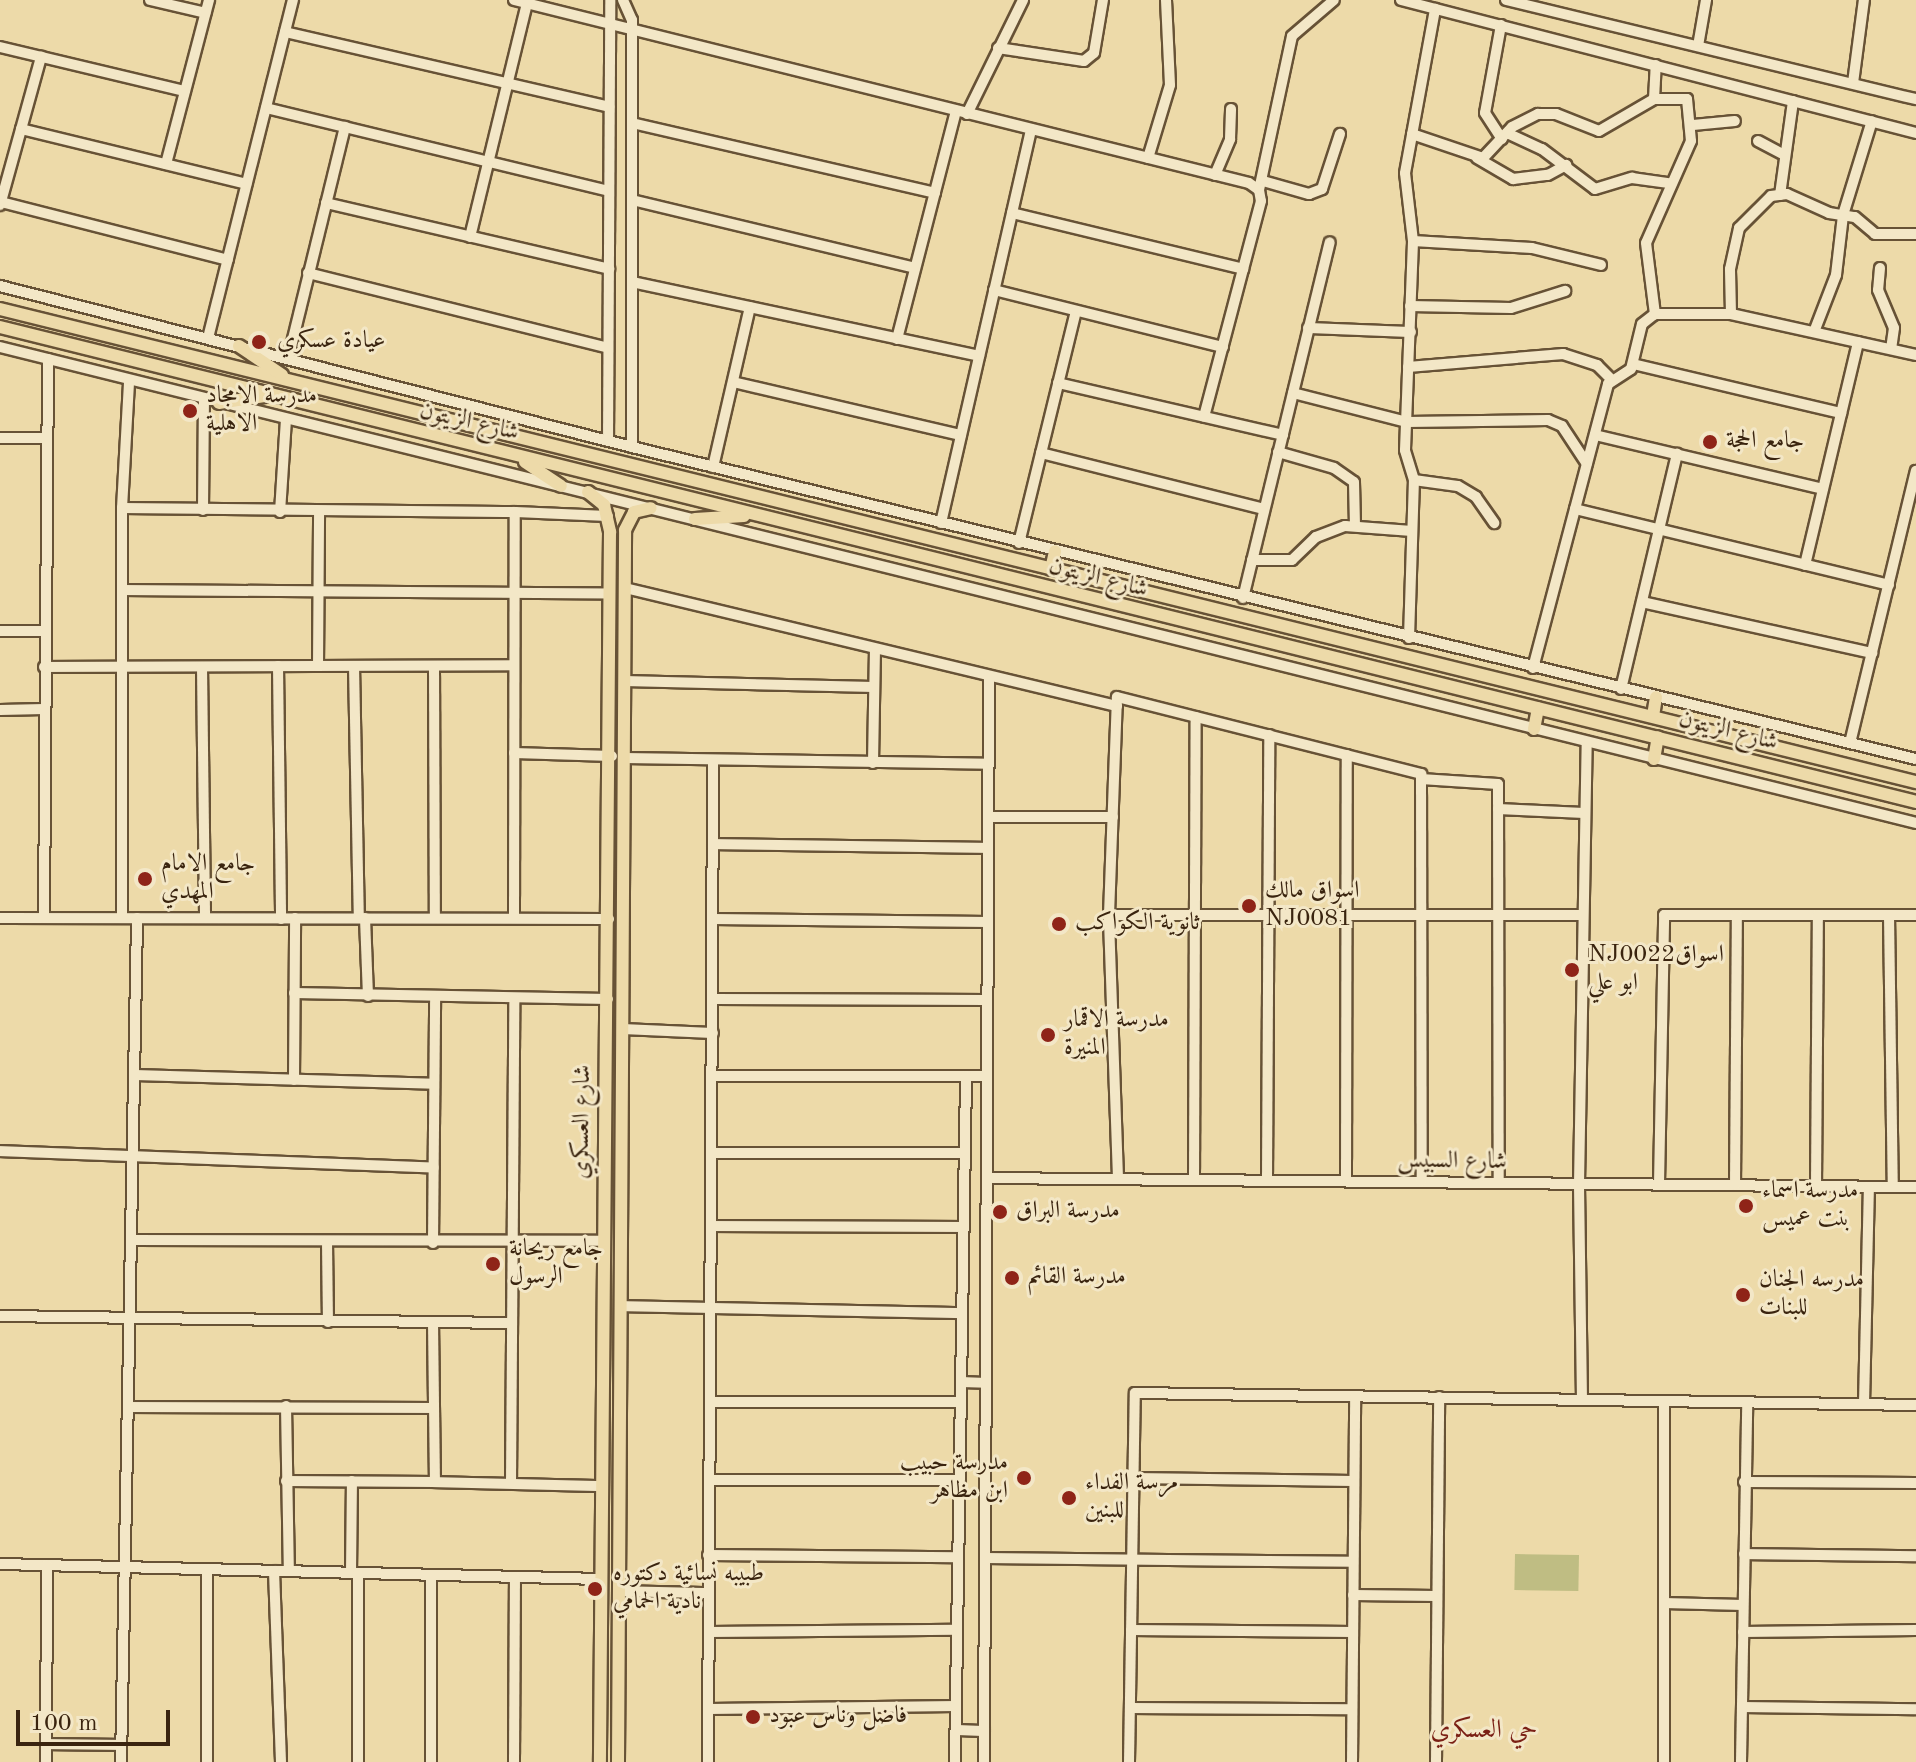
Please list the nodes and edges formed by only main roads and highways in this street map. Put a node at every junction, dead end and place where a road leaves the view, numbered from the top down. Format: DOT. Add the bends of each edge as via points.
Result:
graph roads {
  1 [pos="0,309"];
  2 [pos="0,327"];
  3 [pos="239,346"];
  4 [pos="300,382"];
  5 [pos="271,396"];
  6 [pos="360,397"];
  7 [pos="219,403"];
  8 [pos="402,408"];
  9 [pos="357,417"];
  10 [pos="539,424"];
  11 [pos="396,428"];
  12 [pos="536,439"];
  13 [pos="511,456"];
  14 [pos="737,473"];
  15 [pos="561,486"];
  16 [pos="734,487"];
  17 [pos="588,492"];
  18 [pos="651,508"];
  19 [pos="758,516"];
  20 [pos="695,519"];
  21 [pos="865,523"];
  22 [pos="610,532"];
  23 [pos="625,534"];
  24 [pos="908,534"];
  25 [pos="860,544"];
  26 [pos="1055,551"];
  27 [pos="904,555"];
  28 [pos="1051,569"];
  29 [pos="1656,697"];
  30 [pos="1538,708"];
  31 [pos="1653,716"];
  32 [pos="1534,729"];
  33 [pos="1658,737"];
  34 [pos="618,757"];
  35 [pos="1820,758"];
  36 [pos="1654,759"];
  37 [pos="1862,769"];
  38 [pos="1815,777"];
  39 [pos="1916,782"];
  40 [pos="1860,789"];
  41 [pos="1916,802"];
  42 [pos="601,1683"];
  43 [pos="618,1686"];
  44 [pos="601,1719"];
  45 [pos="618,1722"];
  46 [pos="600,1762"];
  47 [pos="618,1762"];
  1 -- 4 [label="main road, شارع الزيتون"];
  2 -- 5 [label="main road, شارع الزيتون"];
  3 -- 4 [label="main road"];
  4 -- 6 [label="main road, شارع الزيتون"];
  5 -- 7 [label="main road"];
  5 -- 9 [label="main road, شارع الزيتون"];
  6 -- 8 [label="main road, شارع الزيتون"];
  6 -- 9 [label="main road" via="365,406"];
  8 -- 11 [label="main road" via="393,413"];
  8 -- 12 [label="main road, شارع الزيتون"];
  9 -- 11 [label="main road, شارع الزيتون"];
  10 -- 12 [label="main road"];
  11 -- 13 [label="main road, شارع الزيتون"];
  12 -- 16 [label="main road, شارع الزيتون"];
  13 -- 15 [label="main road"];
  13 -- 19 [label="main road, شارع الزيتون"];
  14 -- 16 [label="main road"];
  16 -- 21 [label="main road, شارع الزيتون"];
  17 -- 22 [label="main road, شارع العسكري" via="608,516"];
  18 -- 23 [label="main road" via="629,516"];
  19 -- 20 [label="main road"];
  19 -- 25 [label="main road, شارع الزيتون"];
  21 -- 24 [label="main road, شارع الزيتون"];
  21 -- 25 [label="main road" via="870,538"];
  22 -- 23 [label="main road" via="619,522"];
  22 -- 34 [label="main road, شارع العسكري"];
  23 -- 34 [label="main road, شارع العسكري"];
  24 -- 27 [label="main road" via="900,540"];
  24 -- 28 [label="main road, شارع الزيتون"];
  25 -- 27 [label="main road, شارع الزيتون"];
  26 -- 28 [label="main road"];
  27 -- 30 [label="main road, شارع الزيتون"];
  28 -- 31 [label="main road, شارع الزيتون"];
  29 -- 31 [label="main road"];
  30 -- 32 [label="main road"];
  30 -- 33 [label="main road, شارع الزيتون"];
  31 -- 35 [label="main road, شارع الزيتون"];
  33 -- 36 [label="main road"];
  33 -- 38 [label="main road, شارع الزيتون"];
  34 -- 42 [label="main road, شارع العسكري" via="603,1241"];
  34 -- 43 [label="main road, شارع العسكري"];
  35 -- 37 [label="main road, شارع الزيتون"];
  35 -- 38 [label="main road" via="1822,769"];
  37 -- 39 [label="main road, شارع الزيتون"];
  37 -- 40 [label="main road" via="1854,778"];
  38 -- 40 [label="main road, شارع الزيتون"];
  40 -- 41 [label="main road, شارع الزيتون"];
  42 -- 43 [label="main road" via="607,1691"];
  42 -- 44 [label="main road, شارع العسكري"];
  43 -- 45 [label="main road, شارع العسكري"];
  44 -- 45 [label="main road" via="612,1715"];
  44 -- 46 [label="main road, شارع العسكري"];
  45 -- 47 [label="main road, شارع العسكري"];
}
